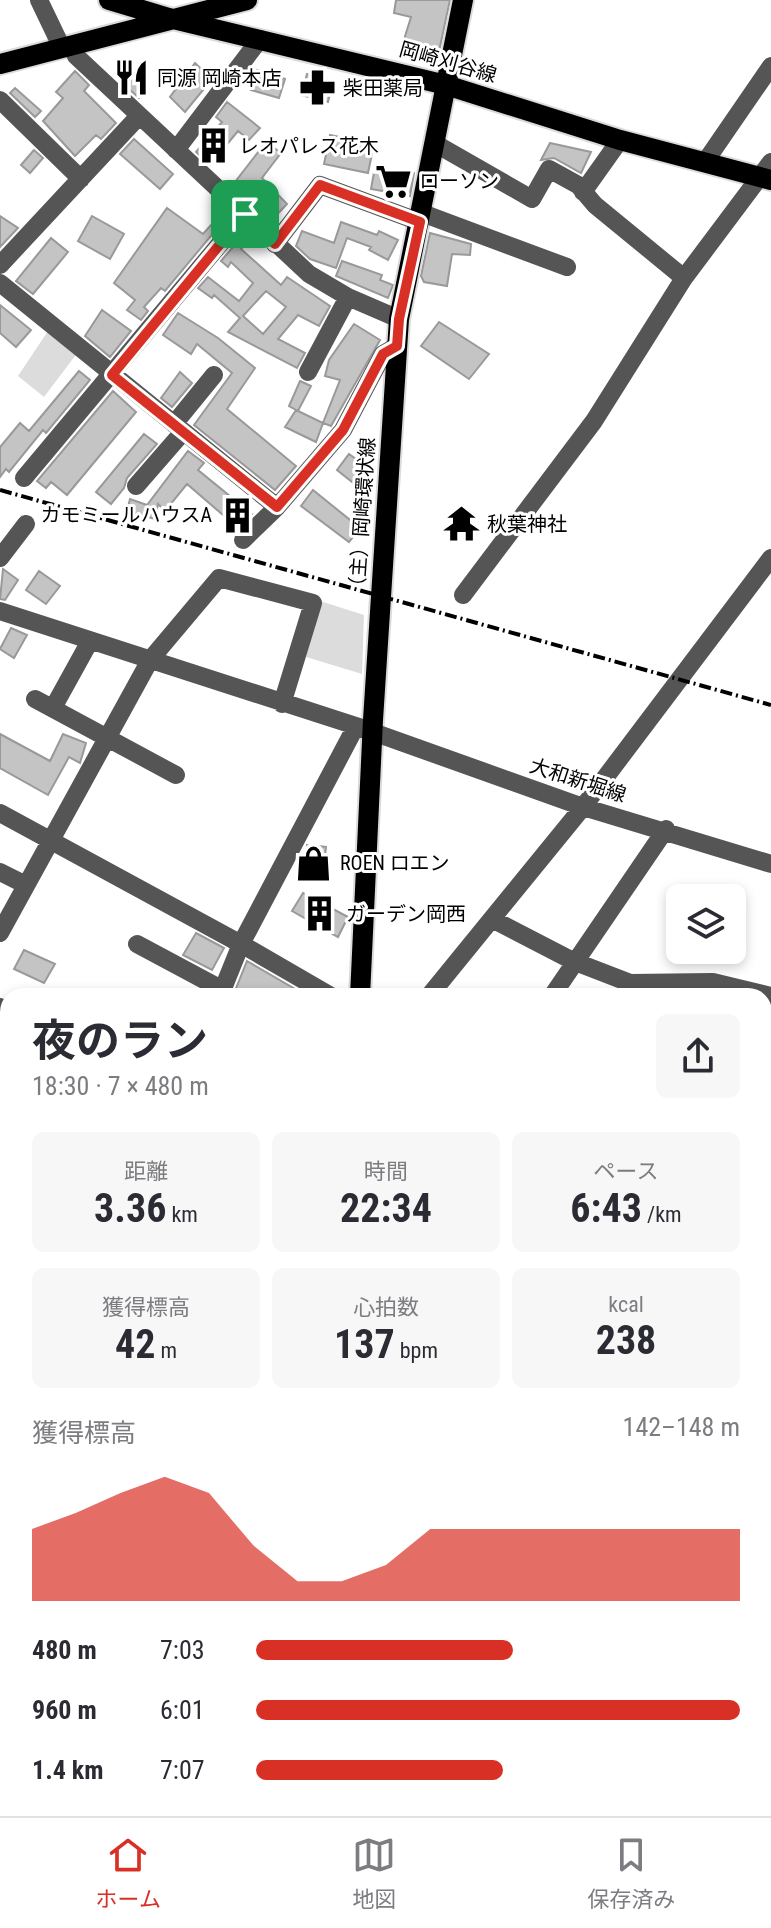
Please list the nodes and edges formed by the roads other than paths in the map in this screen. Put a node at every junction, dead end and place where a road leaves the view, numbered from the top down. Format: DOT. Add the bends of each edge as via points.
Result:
graph roads {
  1 [pos="39,0"];
  2 [pos="109,0"];
  3 [pos="247,0"];
  4 [pos="463,0"];
  5 [pos="169,18"];
  6 [pos="260,39"];
  7 [pos="67,46"];
  8 [pos="0,64"];
  9 [pos="771,66"];
  10 [pos="446,85"];
  11 [pos="0,100"];
  12 [pos="139,116"];
  13 [pos="620,140"];
  14 [pos="436,144"];
  15 [pos="176,150"];
  16 [pos="705,162"];
  17 [pos="767,173"];
  18 [pos="81,179"];
  19 [pos="583,192"];
  20 [pos="245,214"];
  21 [pos="421,218"];
  22 [pos="275,244"];
  23 [pos="0,265"];
  24 [pos="567,267"];
  25 [pos="684,278"];
  26 [pos="0,283"];
  27 [pos="348,297"];
  28 [pos="399,319"];
  29 [pos="397,346"];
  30 [pos="308,372"];
  31 [pos="112,375"];
  32 [pos="214,375"];
  33 [pos="178,428"];
  34 [pos="24,478"];
  35 [pos="136,486"];
  36 [pos="277,507"];
  37 [pos="26,524"];
  38 [pos="243,540"];
  39 [pos="0,558"];
  40 [pos="771,558"];
  41 [pos="463,595"];
  42 [pos="0,611"];
  43 [pos="90,641"];
  44 [pos="150,660"];
  45 [pos="35,699"];
  46 [pos="282,704"];
  47 [pos="53,708"];
  48 [pos="365,730"];
  49 [pos="108,739"];
  50 [pos="176,775"];
  51 [pos="583,807"];
  52 [pos="0,813"];
  53 [pos="666,829"];
  54 [pos="49,842"];
  55 [pos="771,864"];
  56 [pos="0,872"];
  57 [pos="26,885"];
  58 [pos="492,919"];
  59 [pos="2,922"];
  60 [pos="137,944"];
  61 [pos="241,944"];
  62 [pos="573,961"];
  63 [pos="213,988"];
  64 [pos="224,988"];
  65 [pos="317,988"];
  66 [pos="360,988"];
  67 [pos="444,988"];
  68 [pos="557,988"];
  69 [pos="644,988"];
  70 [pos="656,988"];
  71 [pos="738,988"];
  1 -- 7 [label="street"];
  2 -- 5 [label="main road, 岡崎刈谷線"];
  3 -- 5 [label="main road"];
  4 -- 10 [label="main road, （主）岡崎環状線"];
  5 -- 6 [label="main road, 岡崎刈谷線"];
  5 -- 7 [label="main road"];
  6 -- 10 [label="main road, 岡崎刈谷線"];
  6 -- 15 [label="street"];
  7 -- 8 [label="main road"];
  7 -- 12 [label="street"];
  9 -- 16 [label="street"];
  10 -- 13 [label="main road, 岡崎刈谷線"];
  10 -- 14 [label="main road, （主）岡崎環状線"];
  11 -- 18 [label="street"];
  12 -- 15 [label="street"];
  12 -- 18 [label="street"];
  13 -- 16 [label="main road, 岡崎刈谷線"];
  13 -- 19 [label="street"];
  14 -- 19 [label="street" via="532,199 549,169"];
  14 -- 21 [label="main road, （主）岡崎環状線"];
  15 -- 20 [label="street"];
  16 -- 17 [label="main road, 岡崎刈谷線"];
  17 -- 25 [label="street"];
  18 -- 23 [label="street"];
  19 -- 25 [label="street"];
  20 -- 22 [label="street"];
  20 -- 31 [label="street"];
  21 -- 22 [label="street" via="320,185"];
  21 -- 24 [label="street"];
  21 -- 28 [label="main road, （主）岡崎環状線"];
  22 -- 27 [label="street" via="309,274"];
  25 -- 41 [label="street" via="594,421"];
  26 -- 31 [label="street"];
  27 -- 28 [label="street"];
  27 -- 30 [label="street"];
  28 -- 29 [label="main road, （主）岡崎環状線"];
  29 -- 36 [label="street" via="383,354 343,430"];
  29 -- 48 [label="main road, （主）岡崎環状線"];
  31 -- 33 [label="street"];
  31 -- 34 [label="street"];
  32 -- 33 [label="street"];
  33 -- 35 [label="street"];
  33 -- 36 [label="street"];
  36 -- 38 [label="street"];
  37 -- 39 [label="street"];
  40 -- 51 [label="street"];
  42 -- 43 [label="street, 大和新堀線"];
  43 -- 44 [label="street, 大和新堀線"];
  43 -- 47 [label="street"];
  44 -- 46 [label="street, 大和新堀線"];
  44 -- 46 [label="street" via="219,578 313,603"];
  44 -- 49 [label="street"];
  45 -- 47 [label="street"];
  46 -- 48 [label="street, 大和新堀線"];
  47 -- 49 [label="street"];
  48 -- 51 [label="street, 大和新堀線"];
  48 -- 61 [label="street"];
  48 -- 66 [label="main road, （主）岡崎環状線"];
  49 -- 50 [label="street"];
  49 -- 54 [label="street"];
  51 -- 53 [label="street, 大和新堀線"];
  51 -- 58 [label="street"];
  52 -- 54 [label="street"];
  53 -- 55 [label="street, 大和新堀線"];
  53 -- 62 [label="street"];
  54 -- 57 [label="street"];
  54 -- 61 [label="street"];
  56 -- 57 [label="street"];
  57 -- 59 [label="street"];
  58 -- 62 [label="street"];
  58 -- 67 [label="street"];
  60 -- 63 [label="street"];
  61 -- 64 [label="street"];
  61 -- 65 [label="street"];
  62 -- 68 [label="street"];
  62 -- 69 [label="street"];
  70 -- 71 [label="street" via="713,982"];
}
